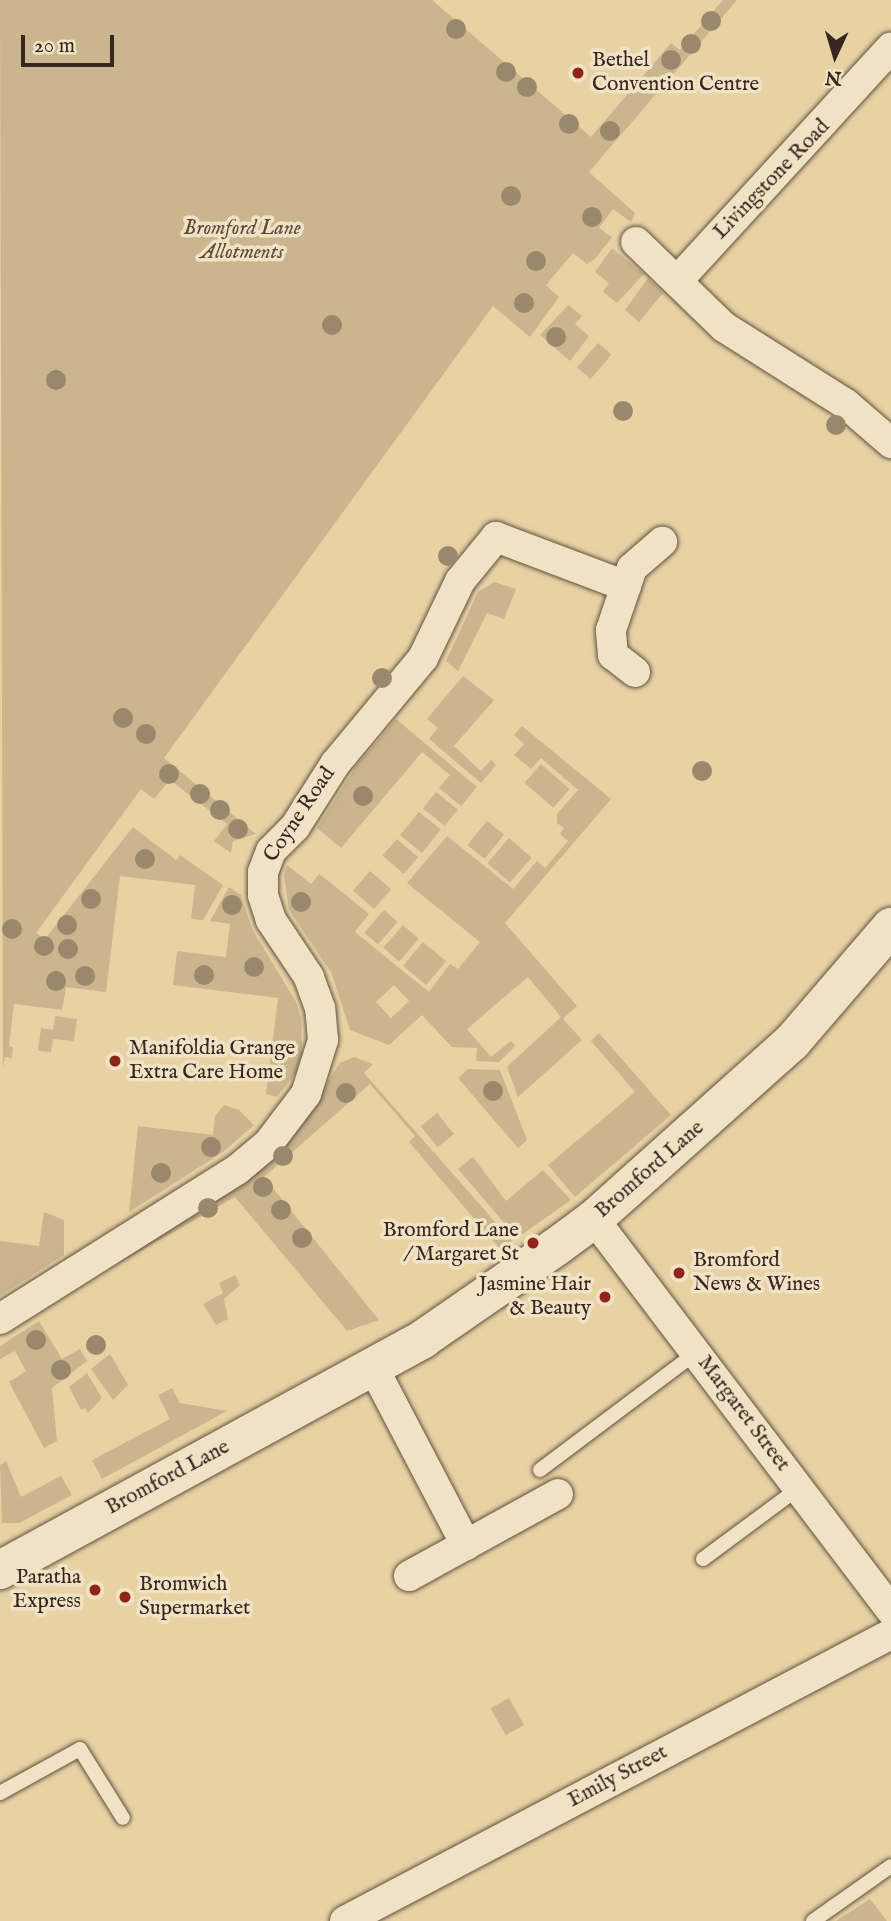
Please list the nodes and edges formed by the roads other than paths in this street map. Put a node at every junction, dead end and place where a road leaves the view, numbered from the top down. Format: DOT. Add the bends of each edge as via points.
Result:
graph roads {
  1 [pos="891,48"];
  2 [pos="636,242"];
  3 [pos="679,279"];
  4 [pos="891,443"];
  5 [pos="662,542"];
  6 [pos="626,586"];
  7 [pos="635,672"];
  8 [pos="891,928"];
  9 [pos="594,1219"];
  10 [pos="0,1320"];
  11 [pos="696,1353"];
  12 [pos="373,1367"];
  13 [pos="540,1469"];
  14 [pos="799,1488"];
  15 [pos="558,1494"];
  16 [pos="466,1545"];
  17 [pos="704,1559"];
  18 [pos="0,1570"];
  19 [pos="409,1576"];
  20 [pos="891,1610"];
  21 [pos="891,1634"];
  22 [pos="0,1793"];
  23 [pos="123,1818"];
  24 [pos="891,1866"];
  25 [pos="345,1921"];
  26 [pos="813,1921"];
  1 -- 3 [label="street, Livingstone Road"];
  2 -- 3 [label="street"];
  3 -- 4 [label="street" via="724,327 846,404"];
  5 -- 6 [label="street" via="632,568"];
  6 -- 7 [label="street" via="609,645 613,655"];
  6 -- 10 [label="street, Coyne Road" via="496,537 460,581 423,658 335,764 295,827 271,851 263,872 263,895 271,920 309,977 320,1008 323,1040 306,1094 268,1144 237,1169"];
  8 -- 9 [label="street, Bromford Lane" via="792,1042"];
  9 -- 11 [label="street, Margaret Street"];
  9 -- 12 [label="street, Bromford Lane" via="422,1339"];
  11 -- 13 [label="lane"];
  11 -- 14 [label="street, Margaret Street"];
  12 -- 16 [label="street"];
  12 -- 18 [label="street, Bromford Lane"];
  14 -- 17 [label="lane"];
  14 -- 20 [label="street, Margaret Street"];
  15 -- 16 [label="street"];
  16 -- 19 [label="street"];
  21 -- 25 [label="street, Emily Street"];
  22 -- 23 [label="lane" via="80,1749"];
  24 -- 26 [label="lane"];
}
